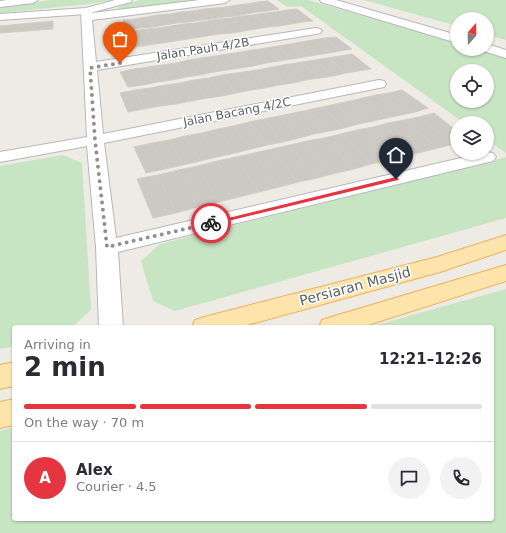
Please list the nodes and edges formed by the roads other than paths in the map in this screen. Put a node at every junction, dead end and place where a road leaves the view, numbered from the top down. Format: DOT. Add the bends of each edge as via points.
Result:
graph roads {
  1 [pos="33,0"];
  2 [pos="127,0"];
  3 [pos="225,0"];
  4 [pos="325,0"];
  5 [pos="352,0"];
  6 [pos="0,4"];
  7 [pos="86,14"];
  8 [pos="0,17"];
  9 [pos="450,28"];
  10 [pos="316,31"];
  11 [pos="450,36"];
  12 [pos="494,41"];
  13 [pos="506,45"];
  14 [pos="494,50"];
  15 [pos="506,54"];
  16 [pos="90,68"];
  17 [pos="378,84"];
  18 [pos="95,140"];
  19 [pos="0,157"];
  20 [pos="474,160"];
  21 [pos="506,242"];
  22 [pos="107,247"];
  23 [pos="506,273"];
  24 [pos="111,325"];
  25 [pos="211,325"];
  26 [pos="337,325"];
  27 [pos="12,374"];
  28 [pos="0,377"];
  29 [pos="12,412"];
  30 [pos="0,415"];
  1 -- 6 [label="street"];
  2 -- 7 [label="street"];
  3 -- 7 [label="street"];
  4 -- 11 [label="street"];
  5 -- 9 [label="street"];
  7 -- 8 [label="street"];
  7 -- 16 [label="street"];
  10 -- 16 [label="street, Jalan Pauh 4/2B"];
  12 -- 13 [label="street"];
  14 -- 15 [label="street"];
  16 -- 18 [label="street"];
  17 -- 18 [label="street, Jalan Bacang 4/2C"];
  18 -- 19 [label="street, Jalan Bacang 4/2C"];
  18 -- 22 [label="street"];
  20 -- 22 [label="street"];
  21 -- 25 [label="main road, Persiaran Masjid" via="440,264"];
  22 -- 24 [label="street"];
  23 -- 26 [label="main road"];
  27 -- 28 [label="main road"];
  29 -- 30 [label="main road"];
}
